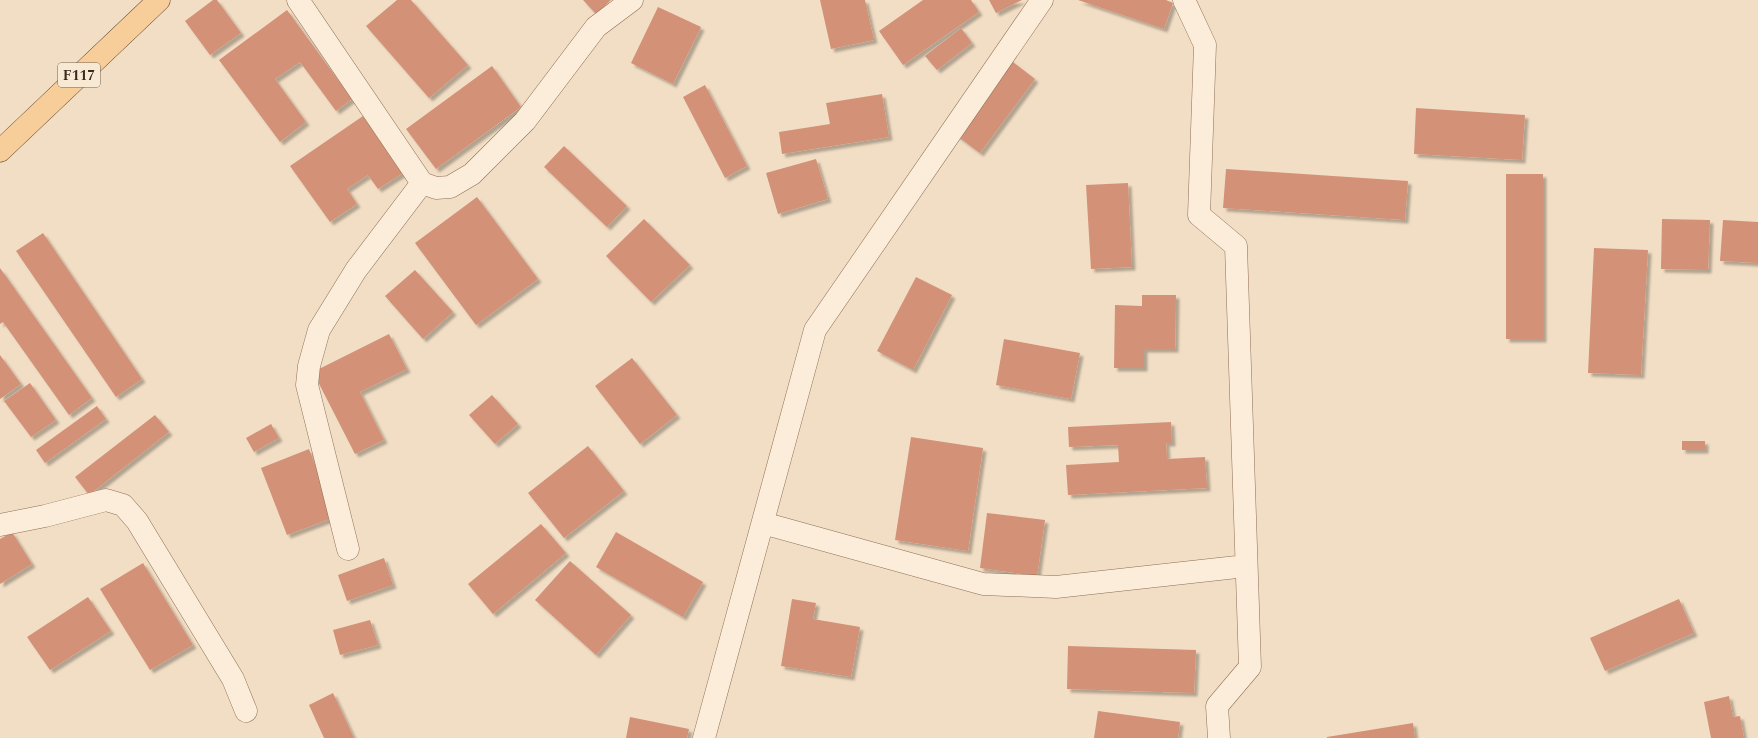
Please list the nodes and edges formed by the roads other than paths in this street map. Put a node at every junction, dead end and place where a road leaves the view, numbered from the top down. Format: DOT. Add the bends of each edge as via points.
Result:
graph roads {
  1 [pos="159,0"];
  2 [pos="298,0"];
  3 [pos="632,0"];
  4 [pos="1042,0"];
  5 [pos="1184,0"];
  6 [pos="0,151"];
  7 [pos="422,183"];
  8 [pos="763,523"];
  9 [pos="0,524"];
  10 [pos="348,549"];
  11 [pos="1246,566"];
  12 [pos="246,711"];
  13 [pos="704,738"];
  14 [pos="1219,738"];
  1 -- 6 [label="main road, F117"];
  2 -- 7 [label="street"];
  3 -- 7 [label="street" via="596,27 525,121 472,174 450,187 436,188"];
  4 -- 8 [label="street" via="815,330"];
  5 -- 11 [label="street" via="1205,45 1199,215 1236,246"];
  7 -- 10 [label="street" via="356,270 319,330 308,366 307,385"];
  8 -- 11 [label="street" via="983,584 1056,587"];
  8 -- 13 [label="street"];
  9 -- 12 [label="street" via="45,516 106,500 123,504 137,521 233,679"];
  11 -- 14 [label="street" via="1250,667 1217,706"];
}
